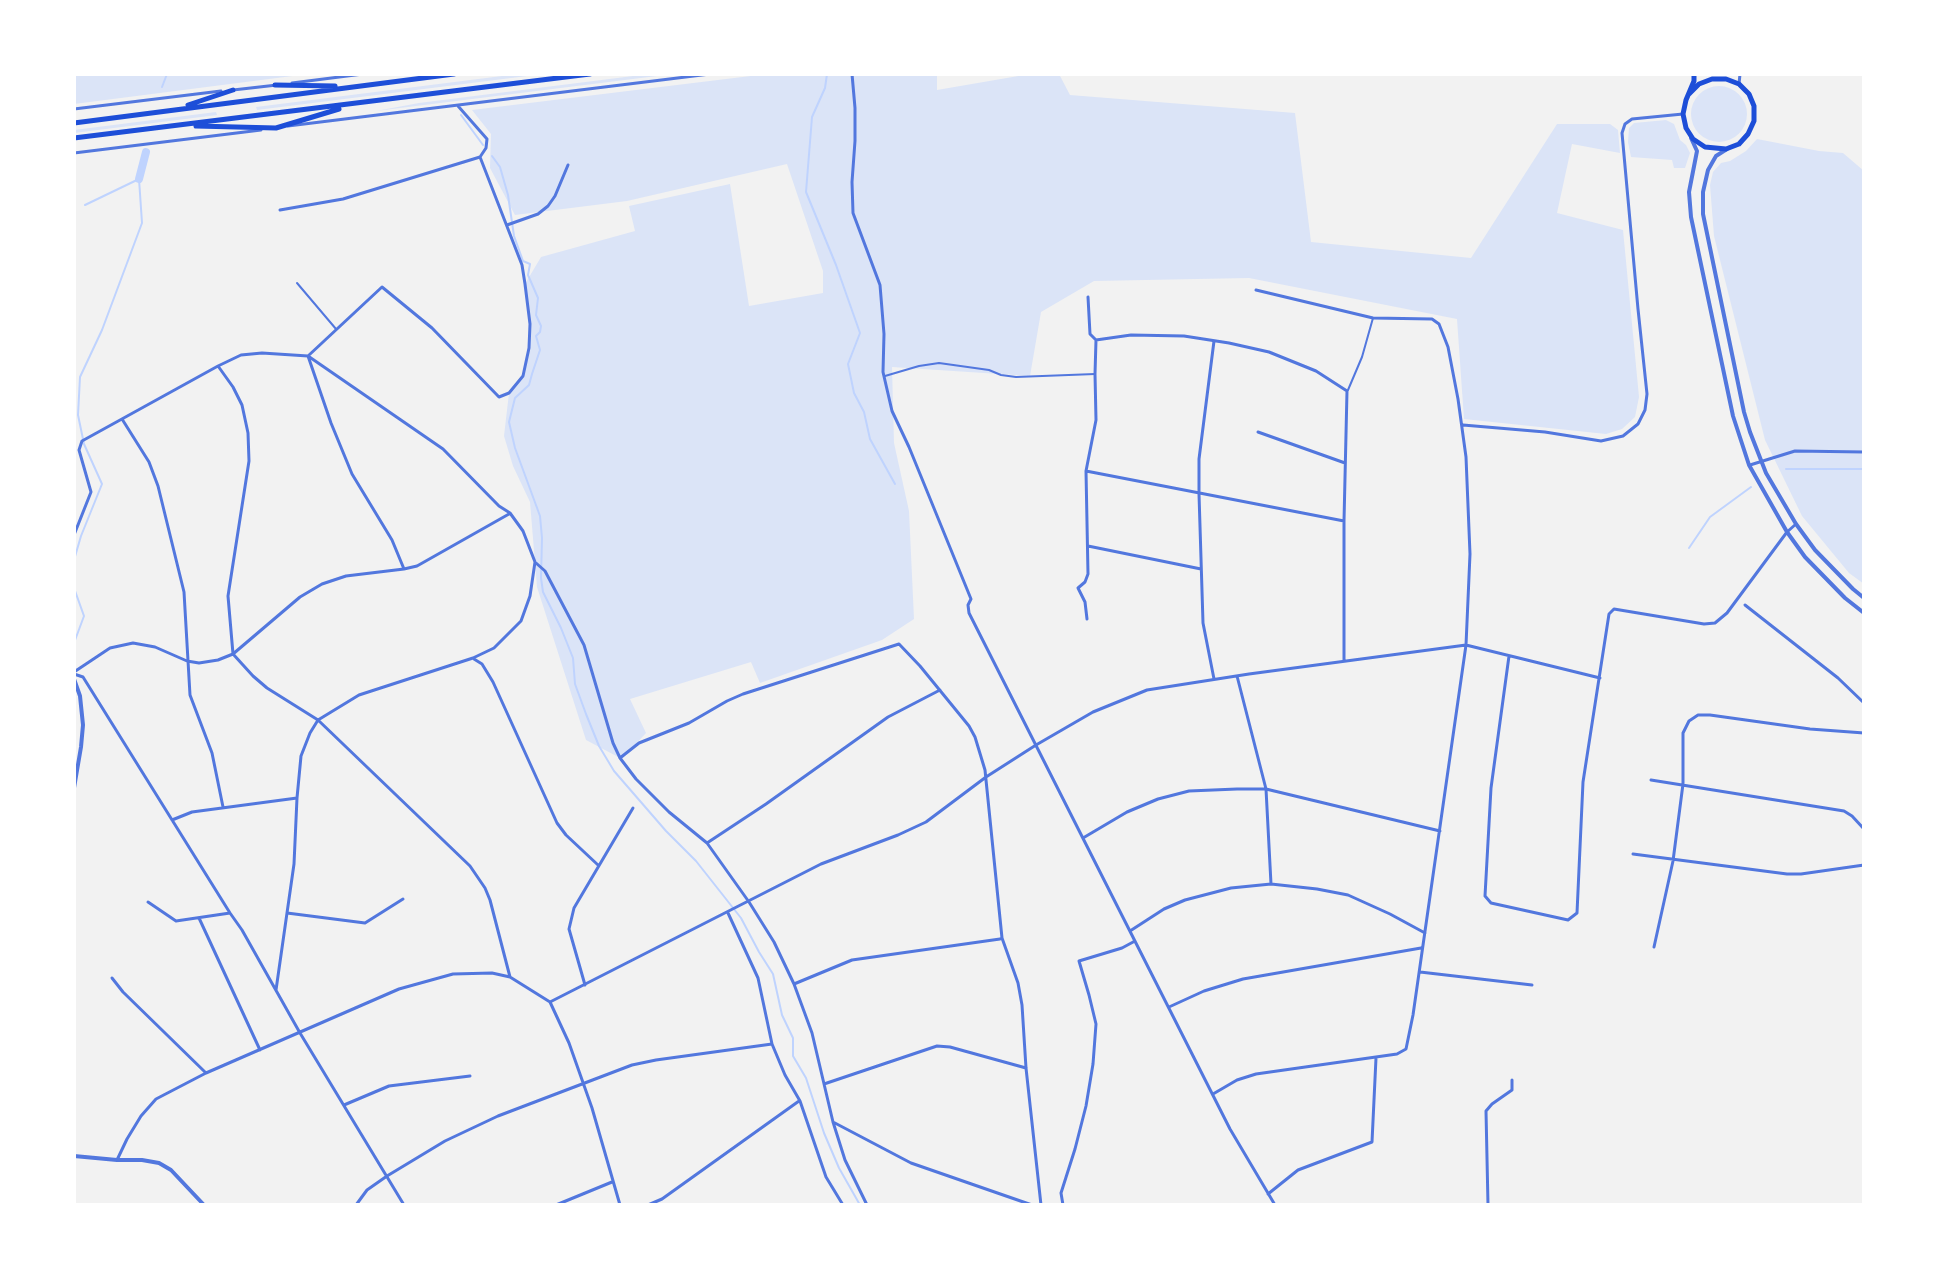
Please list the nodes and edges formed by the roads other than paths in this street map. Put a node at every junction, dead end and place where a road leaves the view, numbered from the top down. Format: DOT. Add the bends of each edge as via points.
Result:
graph roads {
  1 [pos="363,74"];
  2 [pos="454,74"];
  3 [pos="590,74"];
  4 [pos="710,74"];
  5 [pos="852,74"];
  6 [pos="1694,74"];
  7 [pos="1712,74"];
  8 [pos="1740,74"];
  9 [pos="1725,77"];
  10 [pos="1739,84"];
  11 [pos="275,85"];
  12 [pos="352,86"];
  13 [pos="233,90"];
  14 [pos="1689,94"];
  15 [pos="356,104"];
  16 [pos="458,106"];
  17 [pos="74,109"];
  18 [pos="174,110"];
  19 [pos="1683,114"];
  20 [pos="74,123"];
  21 [pos="176,126"];
  22 [pos="276,128"];
  23 [pos="1689,134"];
  24 [pos="74,138"];
  25 [pos="1732,147"];
  26 [pos="74,153"];
  27 [pos="480,157"];
  28 [pos="568,165"];
  29 [pos="280,210"];
  30 [pos="507,225"];
  31 [pos="297,283"];
  32 [pos="1256,290"];
  33 [pos="1088,297"];
  34 [pos="1373,318"];
  35 [pos="337,329"];
  36 [pos="1096,340"];
  37 [pos="1214,341"];
  38 [pos="308,356"];
  39 [pos="218,366"];
  40 [pos="1095,374"];
  41 [pos="884,377"];
  42 [pos="1347,391"];
  43 [pos="122,419"];
  44 [pos="1462,425"];
  45 [pos="1258,432"];
  46 [pos="1864,452"];
  47 [pos="1761,462"];
  48 [pos="1345,463"];
  49 [pos="1749,465"];
  50 [pos="1086,471"];
  51 [pos="1199,494"];
  52 [pos="510,513"];
  53 [pos="1344,521"];
  54 [pos="1796,524"];
  55 [pos="1787,532"];
  56 [pos="74,535"];
  57 [pos="1088,546"];
  58 [pos="535,562"];
  59 [pos="404,569"];
  60 [pos="1201,569"];
  61 [pos="1864,598"];
  62 [pos="1745,605"];
  63 [pos="1864,613"];
  64 [pos="1087,619"];
  65 [pos="1466,645"];
  66 [pos="233,654"];
  67 [pos="1509,656"];
  68 [pos="473,658"];
  69 [pos="187,661"];
  70 [pos="1344,661"];
  71 [pos="74,675"];
  72 [pos="1237,676"];
  73 [pos="1600,678"];
  74 [pos="1214,679"];
  75 [pos="940,690"];
  76 [pos="1864,703"];
  77 [pos="318,720"];
  78 [pos="1864,733"];
  79 [pos="1036,745"];
  80 [pos="620,758"];
  81 [pos="986,777"];
  82 [pos="1651,780"];
  83 [pos="1683,784"];
  84 [pos="74,788"];
  85 [pos="1266,789"];
  86 [pos="297,798"];
  87 [pos="223,807"];
  88 [pos="633,808"];
  89 [pos="172,820"];
  90 [pos="1864,829"];
  91 [pos="1440,831"];
  92 [pos="1082,838"];
  93 [pos="707,843"];
  94 [pos="1633,854"];
  95 [pos="1673,861"];
  96 [pos="598,865"];
  97 [pos="1864,865"];
  98 [pos="1271,884"];
  99 [pos="403,899"];
  100 [pos="148,902"];
  101 [pos="749,902"];
  102 [pos="230,913"];
  103 [pos="287,913"];
  104 [pos="728,913"];
  105 [pos="199,918"];
  106 [pos="1130,931"];
  107 [pos="1425,933"];
  108 [pos="1002,938"];
  109 [pos="1135,941"];
  110 [pos="1654,947"];
  111 [pos="1423,948"];
  112 [pos="1419,972"];
  113 [pos="510,977"];
  114 [pos="112,978"];
  115 [pos="794,984"];
  116 [pos="585,985"];
  117 [pos="1532,985"];
  118 [pos="276,990"];
  119 [pos="550,1002"];
  120 [pos="1169,1007"];
  121 [pos="300,1033"];
  122 [pos="772,1044"];
  123 [pos="260,1050"];
  124 [pos="1376,1058"];
  125 [pos="1026,1068"];
  126 [pos="206,1073"];
  127 [pos="470,1076"];
  128 [pos="1512,1080"];
  129 [pos="824,1084"];
  130 [pos="583,1085"];
  131 [pos="1213,1094"];
  132 [pos="800,1101"];
  133 [pos="344,1105"];
  134 [pos="833,1122"];
  135 [pos="74,1156"];
  136 [pos="117,1160"];
  137 [pos="387,1176"];
  138 [pos="612,1181"];
  139 [pos="1268,1194"];
  140 [pos="204,1205"];
  141 [pos="356,1205"];
  142 [pos="404,1205"];
  143 [pos="556,1205"];
  144 [pos="620,1205"];
  145 [pos="648,1205"];
  146 [pos="843,1205"];
  147 [pos="867,1205"];
  148 [pos="1032,1205"];
  149 [pos="1041,1205"];
  150 [pos="1063,1205"];
  151 [pos="1275,1205"];
  152 [pos="1488,1205"];
  1 -- 11 [label="street"];
  2 -- 12 [label="main road"];
  3 -- 15 [label="main road"];
  4 -- 16 [label="street"];
  5 -- 41 [label="street" via="853,213 880,285"];
  6 -- 14 [label="main road"];
  7 -- 9 [label="main road"];
  8 -- 10 [label="street"];
  9 -- 10 [label="main road"];
  9 -- 14 [label="main road" via="1705,81"];
  10 -- 25 [label="main road" via="1755,113 1752,128"];
  11 -- 12 [label="main road"];
  11 -- 13 [label="street"];
  12 -- 18 [label="main road"];
  13 -- 17 [label="street"];
  13 -- 18 [label="main road"];
  14 -- 19 [label="main road"];
  15 -- 21 [label="main road"];
  15 -- 22 [label="main road"];
  16 -- 22 [label="street"];
  16 -- 27 [label="street" via="487,139"];
  18 -- 20 [label="main road"];
  19 -- 23 [label="main road"];
  19 -- 44 [label="street" via="1632,119 1622,133 1647,394 1638,424 1623,436 1601,441"];
  21 -- 22 [label="main road"];
  21 -- 24 [label="main road"];
  22 -- 26 [label="street"];
  23 -- 25 [label="main road" via="1705,147"];
  23 -- 49 [label="street" via="1697,151 1689,192 1691,217 1733,416"];
  25 -- 47 [label="street" via="1711,162 1703,214 1744,412"];
  27 -- 29 [label="street" via="343,199"];
  27 -- 30 [label="street"];
  28 -- 30 [label="street" via="548,206"];
  30 -- 35 [label="street" via="522,265 530,324 523,376 509,393 499,397 432,328 382,287"];
  31 -- 35 [label="lane"];
  32 -- 34 [label="street"];
  33 -- 36 [label="street" via="1090,334"];
  34 -- 42 [label="lane"];
  34 -- 44 [label="street" via="1432,319 1439,324"];
  35 -- 38 [label="street"];
  36 -- 37 [label="street" via="1131,335"];
  36 -- 40 [label="street"];
  37 -- 42 [label="street" via="1269,352 1316,371"];
  37 -- 51 [label="street"];
  38 -- 39 [label="street" via="241,355"];
  38 -- 52 [label="street" via="443,449"];
  38 -- 59 [label="street" via="352,474"];
  39 -- 43 [label="street"];
  39 -- 66 [label="street" via="242,405 248,433 249,461 228,596"];
  40 -- 41 [label="lane" via="1016,377 939,363"];
  40 -- 50 [label="street" via="1096,420"];
  41 -- 79 [label="street" via="889,404 971,599 969,613"];
  42 -- 48 [label="street"];
  43 -- 56 [label="street" via="82,441 79,450 91,492"];
  43 -- 69 [label="street" via="158,486 184,592"];
  44 -- 65 [label="street" via="1470,554"];
  45 -- 48 [label="street"];
  46 -- 47 [label="street" via="1795,451"];
  47 -- 49 [label="street"];
  47 -- 54 [label="street"];
  48 -- 53 [label="street"];
  49 -- 55 [label="street"];
  50 -- 51 [label="street"];
  50 -- 57 [label="street"];
  51 -- 53 [label="street"];
  51 -- 60 [label="street"];
  52 -- 58 [label="street"];
  52 -- 59 [label="street"];
  53 -- 70 [label="street"];
  54 -- 55 [label="street"];
  54 -- 61 [label="street"];
  55 -- 63 [label="street" via="1805,557"];
  55 -- 73 [label="street" via="1715,623 1614,609"];
  57 -- 60 [label="street"];
  57 -- 64 [label="street" via="1088,574 1078,588"];
  58 -- 68 [label="street" via="521,621 494,648"];
  58 -- 80 [label="street" via="545,571 584,645"];
  59 -- 66 [label="street" via="322,584"];
  60 -- 74 [label="street" via="1203,623"];
  62 -- 76 [label="street"];
  65 -- 67 [label="street"];
  65 -- 70 [label="street"];
  65 -- 91 [label="street"];
  66 -- 69 [label="street"];
  66 -- 77 [label="street" via="267,688"];
  67 -- 73 [label="street"];
  67 -- 73 [label="street" via="1491,788 1485,896 1491,903 1568,920 1577,913 1583,782"];
  68 -- 77 [label="street" via="359,695"];
  68 -- 96 [label="street" via="493,682 557,823"];
  69 -- 71 [label="street" via="133,643 110,648"];
  69 -- 87 [label="street" via="190,695 212,753"];
  70 -- 72 [label="street"];
  71 -- 84 [label="street" via="83,725"];
  71 -- 89 [label="street" via="83,677"];
  72 -- 74 [label="street"];
  72 -- 85 [label="street"];
  74 -- 79 [label="street" via="1147,690 1093,712"];
  75 -- 80 [label="street" via="899,644 743,694 639,743"];
  75 -- 81 [label="street" via="975,737"];
  75 -- 93 [label="street" via="888,717"];
  77 -- 86 [label="street" via="301,756"];
  77 -- 113 [label="street" via="470,866 490,900"];
  78 -- 83 [label="street" via="1698,715 1683,733"];
  79 -- 81 [label="street"];
  79 -- 92 [label="street"];
  80 -- 93 [label="street" via="669,812"];
  81 -- 101 [label="street" via="926,822 821,864"];
  81 -- 108 [label="street"];
  82 -- 83 [label="street"];
  83 -- 90 [label="street" via="1844,811"];
  83 -- 95 [label="street"];
  85 -- 91 [label="street"];
  85 -- 92 [label="street" via="1189,791 1158,799"];
  85 -- 98 [label="street"];
  86 -- 87 [label="street"];
  86 -- 103 [label="street"];
  87 -- 89 [label="street"];
  88 -- 96 [label="street"];
  89 -- 102 [label="street"];
  91 -- 107 [label="street"];
  92 -- 106 [label="street"];
  93 -- 101 [label="street"];
  94 -- 95 [label="street"];
  95 -- 97 [label="street" via="1787,874"];
  95 -- 110 [label="street"];
  96 -- 116 [label="street" via="574,908 569,929"];
  98 -- 106 [label="street" via="1185,900"];
  98 -- 107 [label="street" via="1348,895"];
  99 -- 103 [label="street" via="365,923"];
  100 -- 105 [label="street" via="176,921"];
  101 -- 104 [label="street"];
  101 -- 115 [label="street"];
  102 -- 105 [label="street"];
  102 -- 118 [label="street"];
  103 -- 118 [label="street"];
  104 -- 116 [label="street"];
  104 -- 122 [label="street" via="758,978"];
  105 -- 123 [label="street"];
  106 -- 109 [label="street"];
  107 -- 111 [label="street"];
  108 -- 115 [label="street" via="852,960"];
  108 -- 125 [label="street" via="1018,983"];
  109 -- 120 [label="street"];
  109 -- 150 [label="street" via="1079,961 1096,1024 1086,1106 1061,1193"];
  111 -- 112 [label="street"];
  111 -- 120 [label="street" via="1243,979"];
  112 -- 117 [label="street"];
  112 -- 124 [label="street" via="1406,1049"];
  113 -- 119 [label="street"];
  113 -- 121 [label="street" via="453,974 399,989"];
  114 -- 126 [label="street"];
  115 -- 129 [label="street"];
  116 -- 119 [label="street"];
  118 -- 121 [label="street"];
  119 -- 130 [label="street"];
  120 -- 131 [label="street"];
  121 -- 123 [label="street"];
  121 -- 133 [label="street"];
  122 -- 130 [label="street" via="632,1065"];
  122 -- 132 [label="street"];
  123 -- 126 [label="street"];
  124 -- 131 [label="street" via="1256,1074"];
  124 -- 139 [label="street" via="1372,1142 1298,1170"];
  125 -- 129 [label="street" via="937,1046"];
  125 -- 149 [label="street"];
  126 -- 136 [label="street" via="156,1099"];
  127 -- 133 [label="street" via="389,1086"];
  128 -- 152 [label="street" via="1512,1090 1486,1111"];
  129 -- 134 [label="street"];
  130 -- 137 [label="street" via="498,1116"];
  130 -- 138 [label="street"];
  131 -- 139 [label="street"];
  132 -- 145 [label="street"];
  132 -- 146 [label="street" via="818,1159"];
  133 -- 137 [label="street"];
  134 -- 147 [label="street"];
  134 -- 148 [label="street" via="911,1163"];
  135 -- 136 [label="street"];
  136 -- 140 [label="street" via="159,1163"];
  137 -- 141 [label="street"];
  137 -- 142 [label="street"];
  138 -- 143 [label="street"];
  138 -- 144 [label="street"];
  139 -- 151 [label="street"];
}
